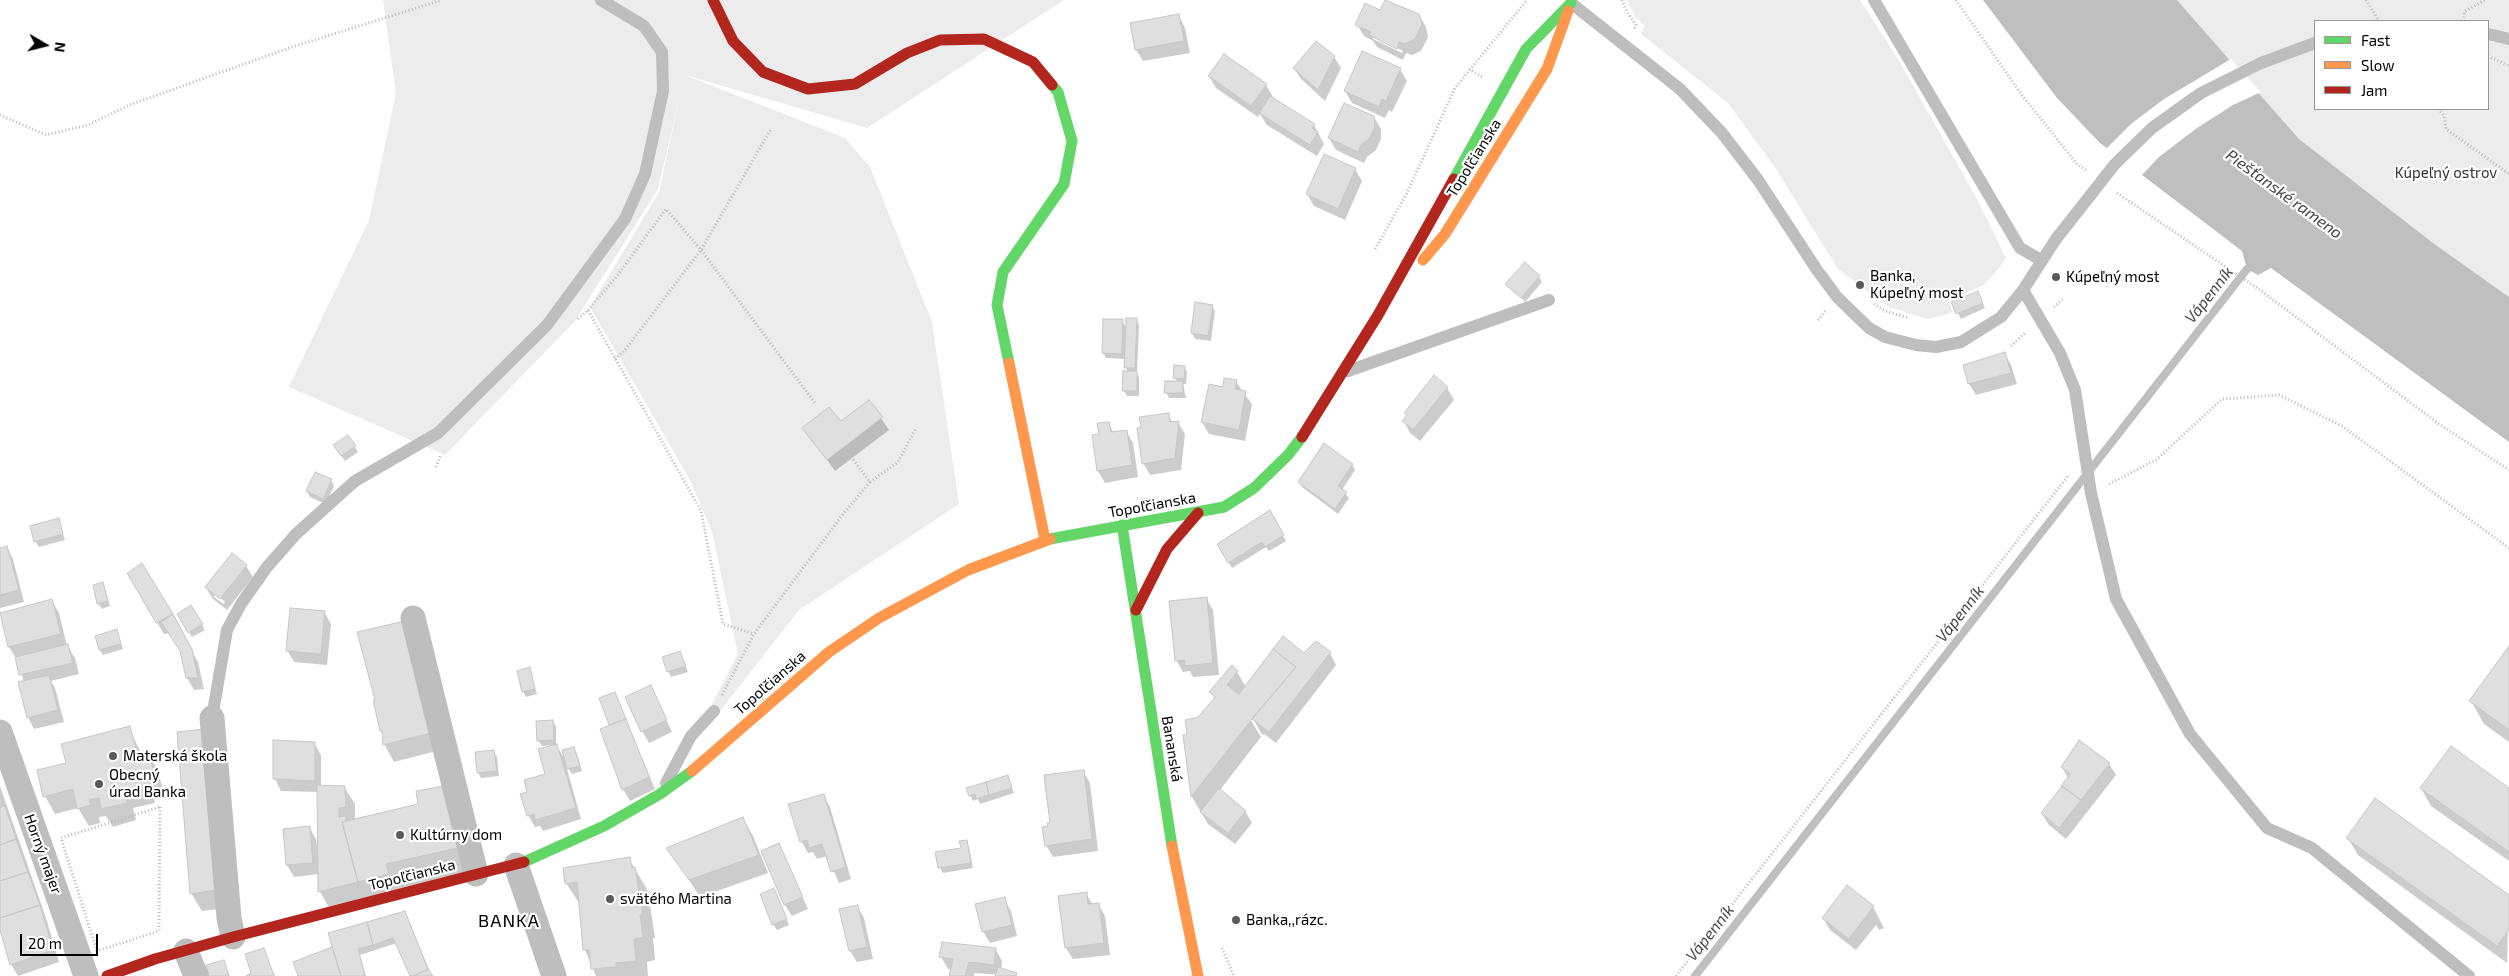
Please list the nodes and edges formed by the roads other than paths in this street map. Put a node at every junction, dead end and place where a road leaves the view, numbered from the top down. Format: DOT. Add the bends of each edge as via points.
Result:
graph roads {
  1 [pos="601,0"];
  2 [pos="713,0"];
  3 [pos="1874,0"];
  4 [pos="1572,1"];
  5 [pos="2489,34"];
  6 [pos="2509,39"];
  7 [pos="2314,44"];
  8 [pos="2041,260"];
  9 [pos="2023,290"];
  10 [pos="1549,300"];
  11 [pos="1378,315"];
  12 [pos="1344,372"];
  13 [pos="1198,513"];
  14 [pos="1122,525"];
  15 [pos="1045,540"];
  16 [pos="1136,610"];
  17 [pos="413,618"];
  18 [pos="714,711"];
  19 [pos="212,718"];
  20 [pos="0,732"];
  21 [pos="660,794"];
  22 [pos="516,864"];
  23 [pos="476,874"];
  24 [pos="233,937"];
  25 [pos="186,951"];
  26 [pos="86,976"];
  27 [pos="107,976"];
  28 [pos="196,976"];
  29 [pos="554,976"];
  30 [pos="1198,976"];
  31 [pos="2469,976"];
  1 -- 19 [label="lane" via="644,26 662,52 663,91 647,165 625,219 547,325 438,433 355,481 296,534 267,567 227,630"];
  2 -- 15 [label="main road" via="733,41 763,72 808,89 855,84 907,53 940,40 984,40 1032,62 1058,92 1072,141 1064,184 1003,272 997,305"];
  3 -- 8 [label="lane" via="2020,248"];
  4 -- 9 [label="lane" via="1680,89 1722,133 1837,297 1870,328 1898,342 1950,346 2001,317"];
  4 -- 11 [label="main road, Topoľčianska" via="1526,49"];
  4 -- 11 [label="main road, Topoľčianska" via="1548,69 1444,234"];
  5 -- 6 [label="lane"];
  7 -- 8 [label="lane, bridge" via="2261,63 2201,94 2152,128 2115,164"];
  8 -- 9 [label="lane"];
  9 -- 31 [label="lane" via="2060,353 2075,390 2092,493 2116,599 2190,734 2267,828 2312,848"];
  10 -- 12 [label="lane"];
  11 -- 12 [label="main road, Topoľčianska"];
  12 -- 13 [label="main road, Topoľčianska" via="1307,431 1254,488 1224,507"];
  13 -- 14 [label="main road, Topoľčianska"];
  13 -- 16 [label="main road" via="1167,549"];
  14 -- 15 [label="main road, Topoľčianska"];
  14 -- 16 [label="main road, Bananská"];
  15 -- 21 [label="main road, Topoľčianska" via="968,570 878,618 829,652 686,776"];
  16 -- 30 [label="main road, Bananská" via="1175,865"];
  17 -- 23 [label="street"];
  18 -- 21 [label="lane" via="691,736"];
  19 -- 24 [label="street"];
  20 -- 26 [label="street, Horný majer"];
  21 -- 22 [label="main road, Topoľčianska" via="604,826"];
  22 -- 23 [label="main road, Topoľčianska"];
  22 -- 29 [label="street"];
  23 -- 24 [label="main road, Topoľčianska"];
  24 -- 25 [label="main road, Topoľčianska"];
  25 -- 27 [label="main road, Topoľčianska"];
  25 -- 28 [label="street"];
}
